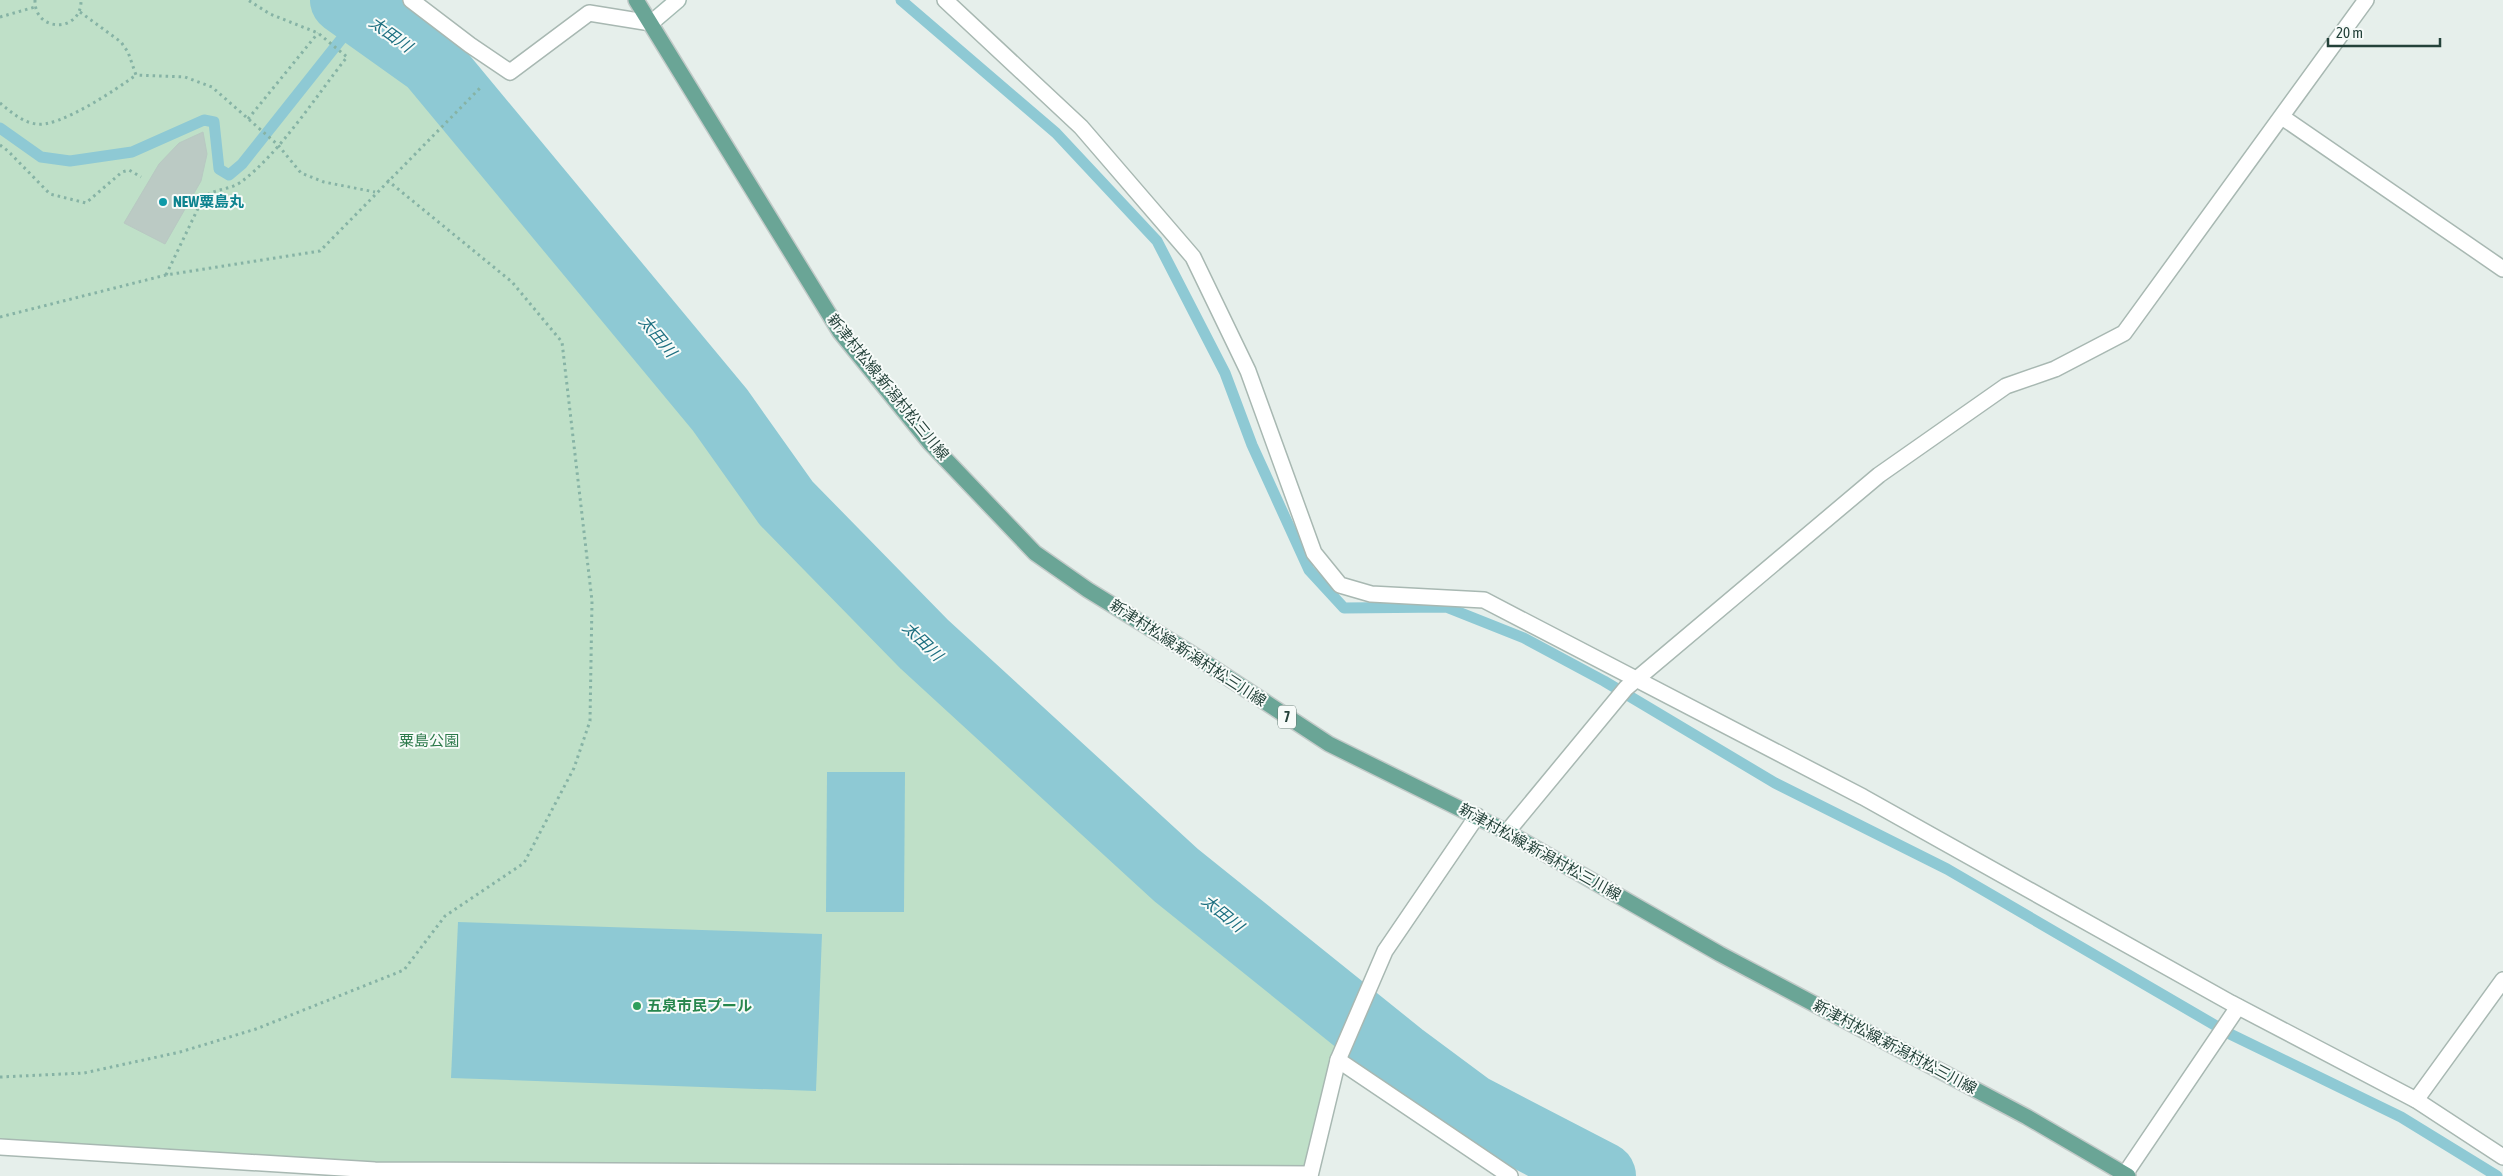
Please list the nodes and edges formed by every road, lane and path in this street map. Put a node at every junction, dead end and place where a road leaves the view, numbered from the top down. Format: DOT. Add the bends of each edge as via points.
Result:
graph roads {
  1 [pos="35,0"];
  2 [pos="81,0"];
  3 [pos="248,0"];
  4 [pos="412,0"];
  5 [pos="636,0"];
  6 [pos="678,0"];
  7 [pos="945,0"];
  8 [pos="2366,0"];
  9 [pos="35,7"];
  10 [pos="80,12"];
  11 [pos="0,17"];
  12 [pos="651,23"];
  13 [pos="318,33"];
  14 [pos="502,67"];
  15 [pos="136,75"];
  16 [pos="0,103"];
  17 [pos="2282,117"];
  18 [pos="248,119"];
  19 [pos="0,145"];
  20 [pos="278,146"];
  21 [pos="141,177"];
  22 [pos="387,180"];
  23 [pos="376,192"];
  24 [pos="2503,269"];
  25 [pos="166,276"];
  26 [pos="0,317"];
  27 [pos="1636,678"];
  28 [pos="1477,816"];
  29 [pos="1507,832"];
  30 [pos="2503,980"];
  31 [pos="2238,1007"];
  32 [pos="1338,1060"];
  33 [pos="0,1077"];
  34 [pos="2416,1100"];
  35 [pos="0,1148"];
  36 [pos="2503,1157"];
  37 [pos="528,1172"];
  38 [pos="376,1173"];
  39 [pos="1504,1174"];
  40 [pos="1310,1175"];
  41 [pos="2127,1175"];
  1 -- 9 [label="path"];
  2 -- 10 [label="path"];
  3 -- 13 [label="path" via="270,14"];
  4 -- 14 [label="street"];
  5 -- 12 [label="main road, 新津村松線;新潟村松三川線 / 7"];
  6 -- 12 [label="street"];
  7 -- 27 [label="street" via="1081,127 1193,257 1248,371 1314,552 1340,586 1371,594 1484,600"];
  8 -- 17 [label="street"];
  9 -- 10 [label="path" via="46,23 55,26 74,20"];
  9 -- 11 [label="path"];
  10 -- 15 [label="path" via="121,42"];
  12 -- 14 [label="street" via="589,13 510,72"];
  12 -- 28 [label="main road, 新津村松線;新潟村松三川線 / 7" via="840,332 930,443 1035,553 1329,744"];
  13 -- 18 [label="path"];
  13 -- 20 [label="path" via="347,57"];
  14 -- 22 [label="path"];
  15 -- 16 [label="path" via="98,101 38,125 22,120"];
  15 -- 18 [label="path" via="185,77 212,87"];
  17 -- 24 [label="street"];
  17 -- 27 [label="street" via="2124,333 2055,369 2006,386 1879,475"];
  18 -- 20 [label="path"];
  19 -- 21 [label="path" via="50,194 86,203 122,172 130,170"];
  20 -- 23 [label="path" via="301,173 324,182"];
  20 -- 25 [label="path" via="241,182 214,190 203,198"];
  22 -- 23 [label="path"];
  22 -- 33 [label="path" via="512,282 562,342 592,602 590,721 574,768 524,863 445,916 404,970 256,1029 180,1052 84,1073"];
  23 -- 25 [label="path" via="320,251"];
  25 -- 26 [label="path"];
  27 -- 29 [label="street"];
  27 -- 31 [label="street" via="1863,797"];
  28 -- 29 [label="main road, 新津村松線;新潟村松三川線 / 7"];
  28 -- 32 [label="street" via="1385,951"];
  29 -- 41 [label="main road, 新津村松線;新潟村松三川線 / 7" via="1720,954"];
  30 -- 34 [label="street"];
  31 -- 34 [label="street"];
  31 -- 41 [label="street"];
  32 -- 39 [label="street"];
  32 -- 40 [label="street"];
  34 -- 36 [label="street"];
  35 -- 38 [label="street"];
  37 -- 38 [label="street"];
  37 -- 40 [label="street"];
}
